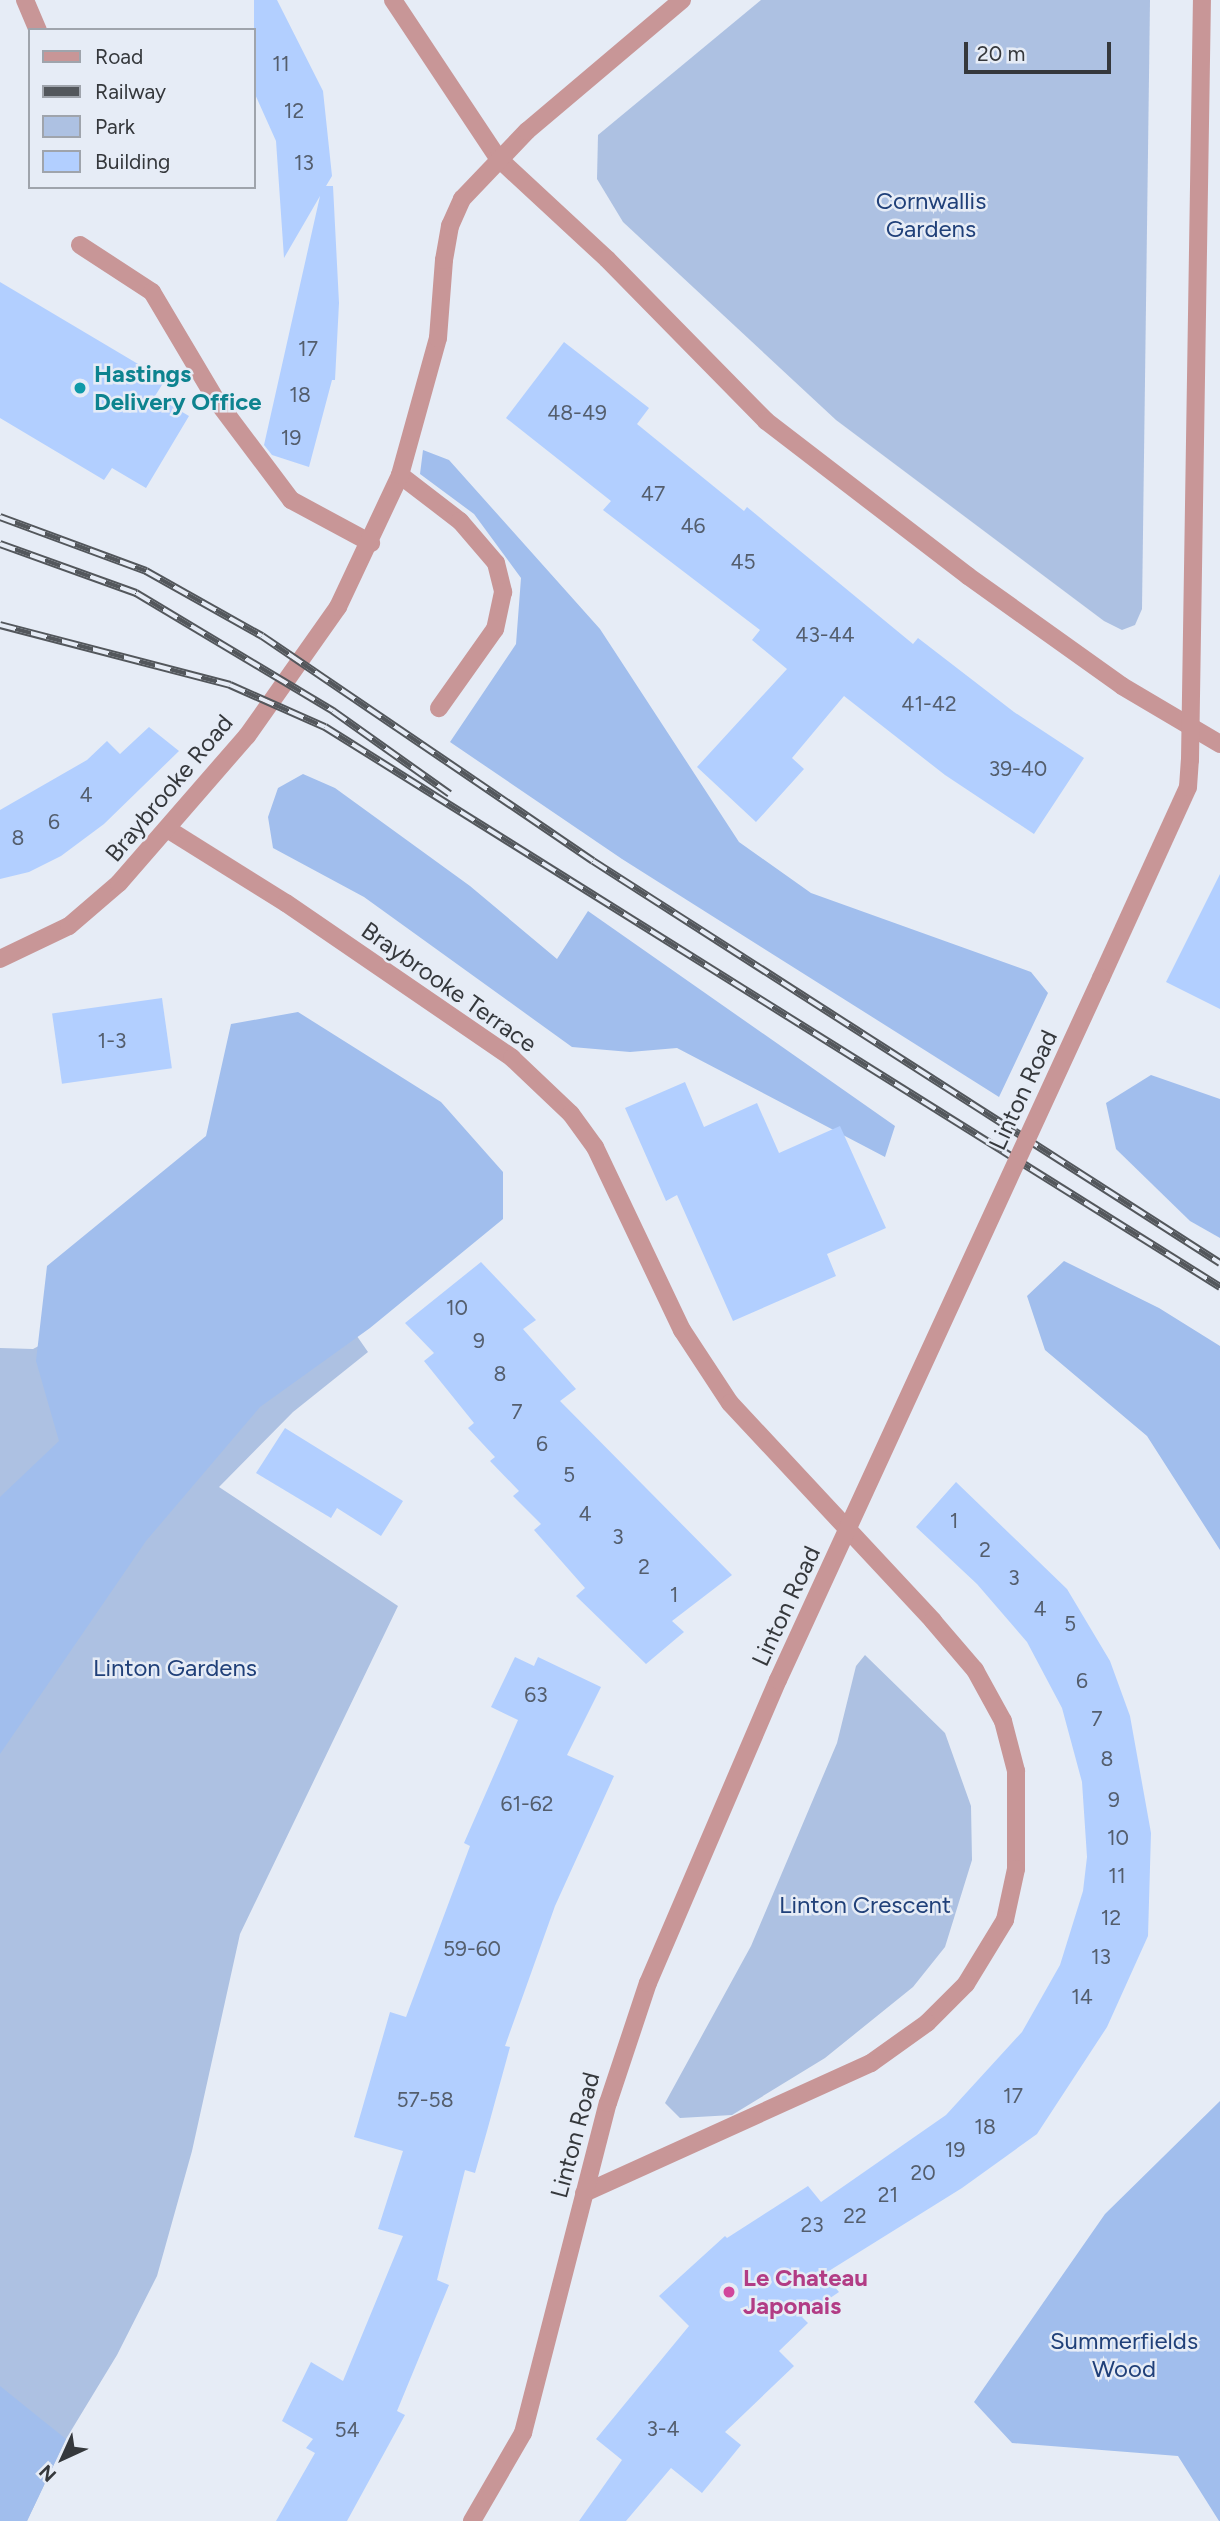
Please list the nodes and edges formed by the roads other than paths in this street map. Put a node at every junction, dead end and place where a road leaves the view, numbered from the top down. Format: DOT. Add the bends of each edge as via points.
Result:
graph roads {
  1 [pos="25,0"];
  2 [pos="394,0"];
  3 [pos="682,0"];
  4 [pos="1202,0"];
  5 [pos="37,28"];
  6 [pos="498,158"];
  7 [pos="80,245"];
  8 [pos="400,475"];
  9 [pos="371,543"];
  10 [pos="439,708"];
  11 [pos="1192,729"];
  12 [pos="1220,744"];
  13 [pos="169,830"];
  14 [pos="0,959"];
  15 [pos="584,2193"];
  16 [pos="472,2521"];
  1 -- 5 [label="street"];
  2 -- 6 [label="street"];
  3 -- 6 [label="street"];
  4 -- 11 [label="street"];
  6 -- 8 [label="street, Braybrooke Road" via="462,199 450,226 438,338"];
  6 -- 11 [label="street" via="607,259 766,421 968,576"];
  7 -- 9 [label="street" via="152,292 216,400 291,500"];
  8 -- 9 [label="street, Braybrooke Road" via="382,508"];
  8 -- 10 [label="street" via="460,521 496,563 503,592 495,629"];
  9 -- 13 [label="street, Braybrooke Road" via="338,607 247,736"];
  11 -- 12 [label="street"];
  11 -- 15 [label="street, Linton Road, bridge" via="1188,787 778,1680 648,1983"];
  13 -- 14 [label="street, Braybrooke Road" via="119,883 69,926"];
  13 -- 15 [label="street, Braybrooke Terrace" via="286,903 512,1058 571,1114 595,1147 682,1330 730,1403 895,1577 975,1670 1003,1721 1016,1771 1016,1869 1005,1920 966,1984 927,2024 871,2063"];
  15 -- 16 [label="street, Linton Road" via="523,2434"];
}
